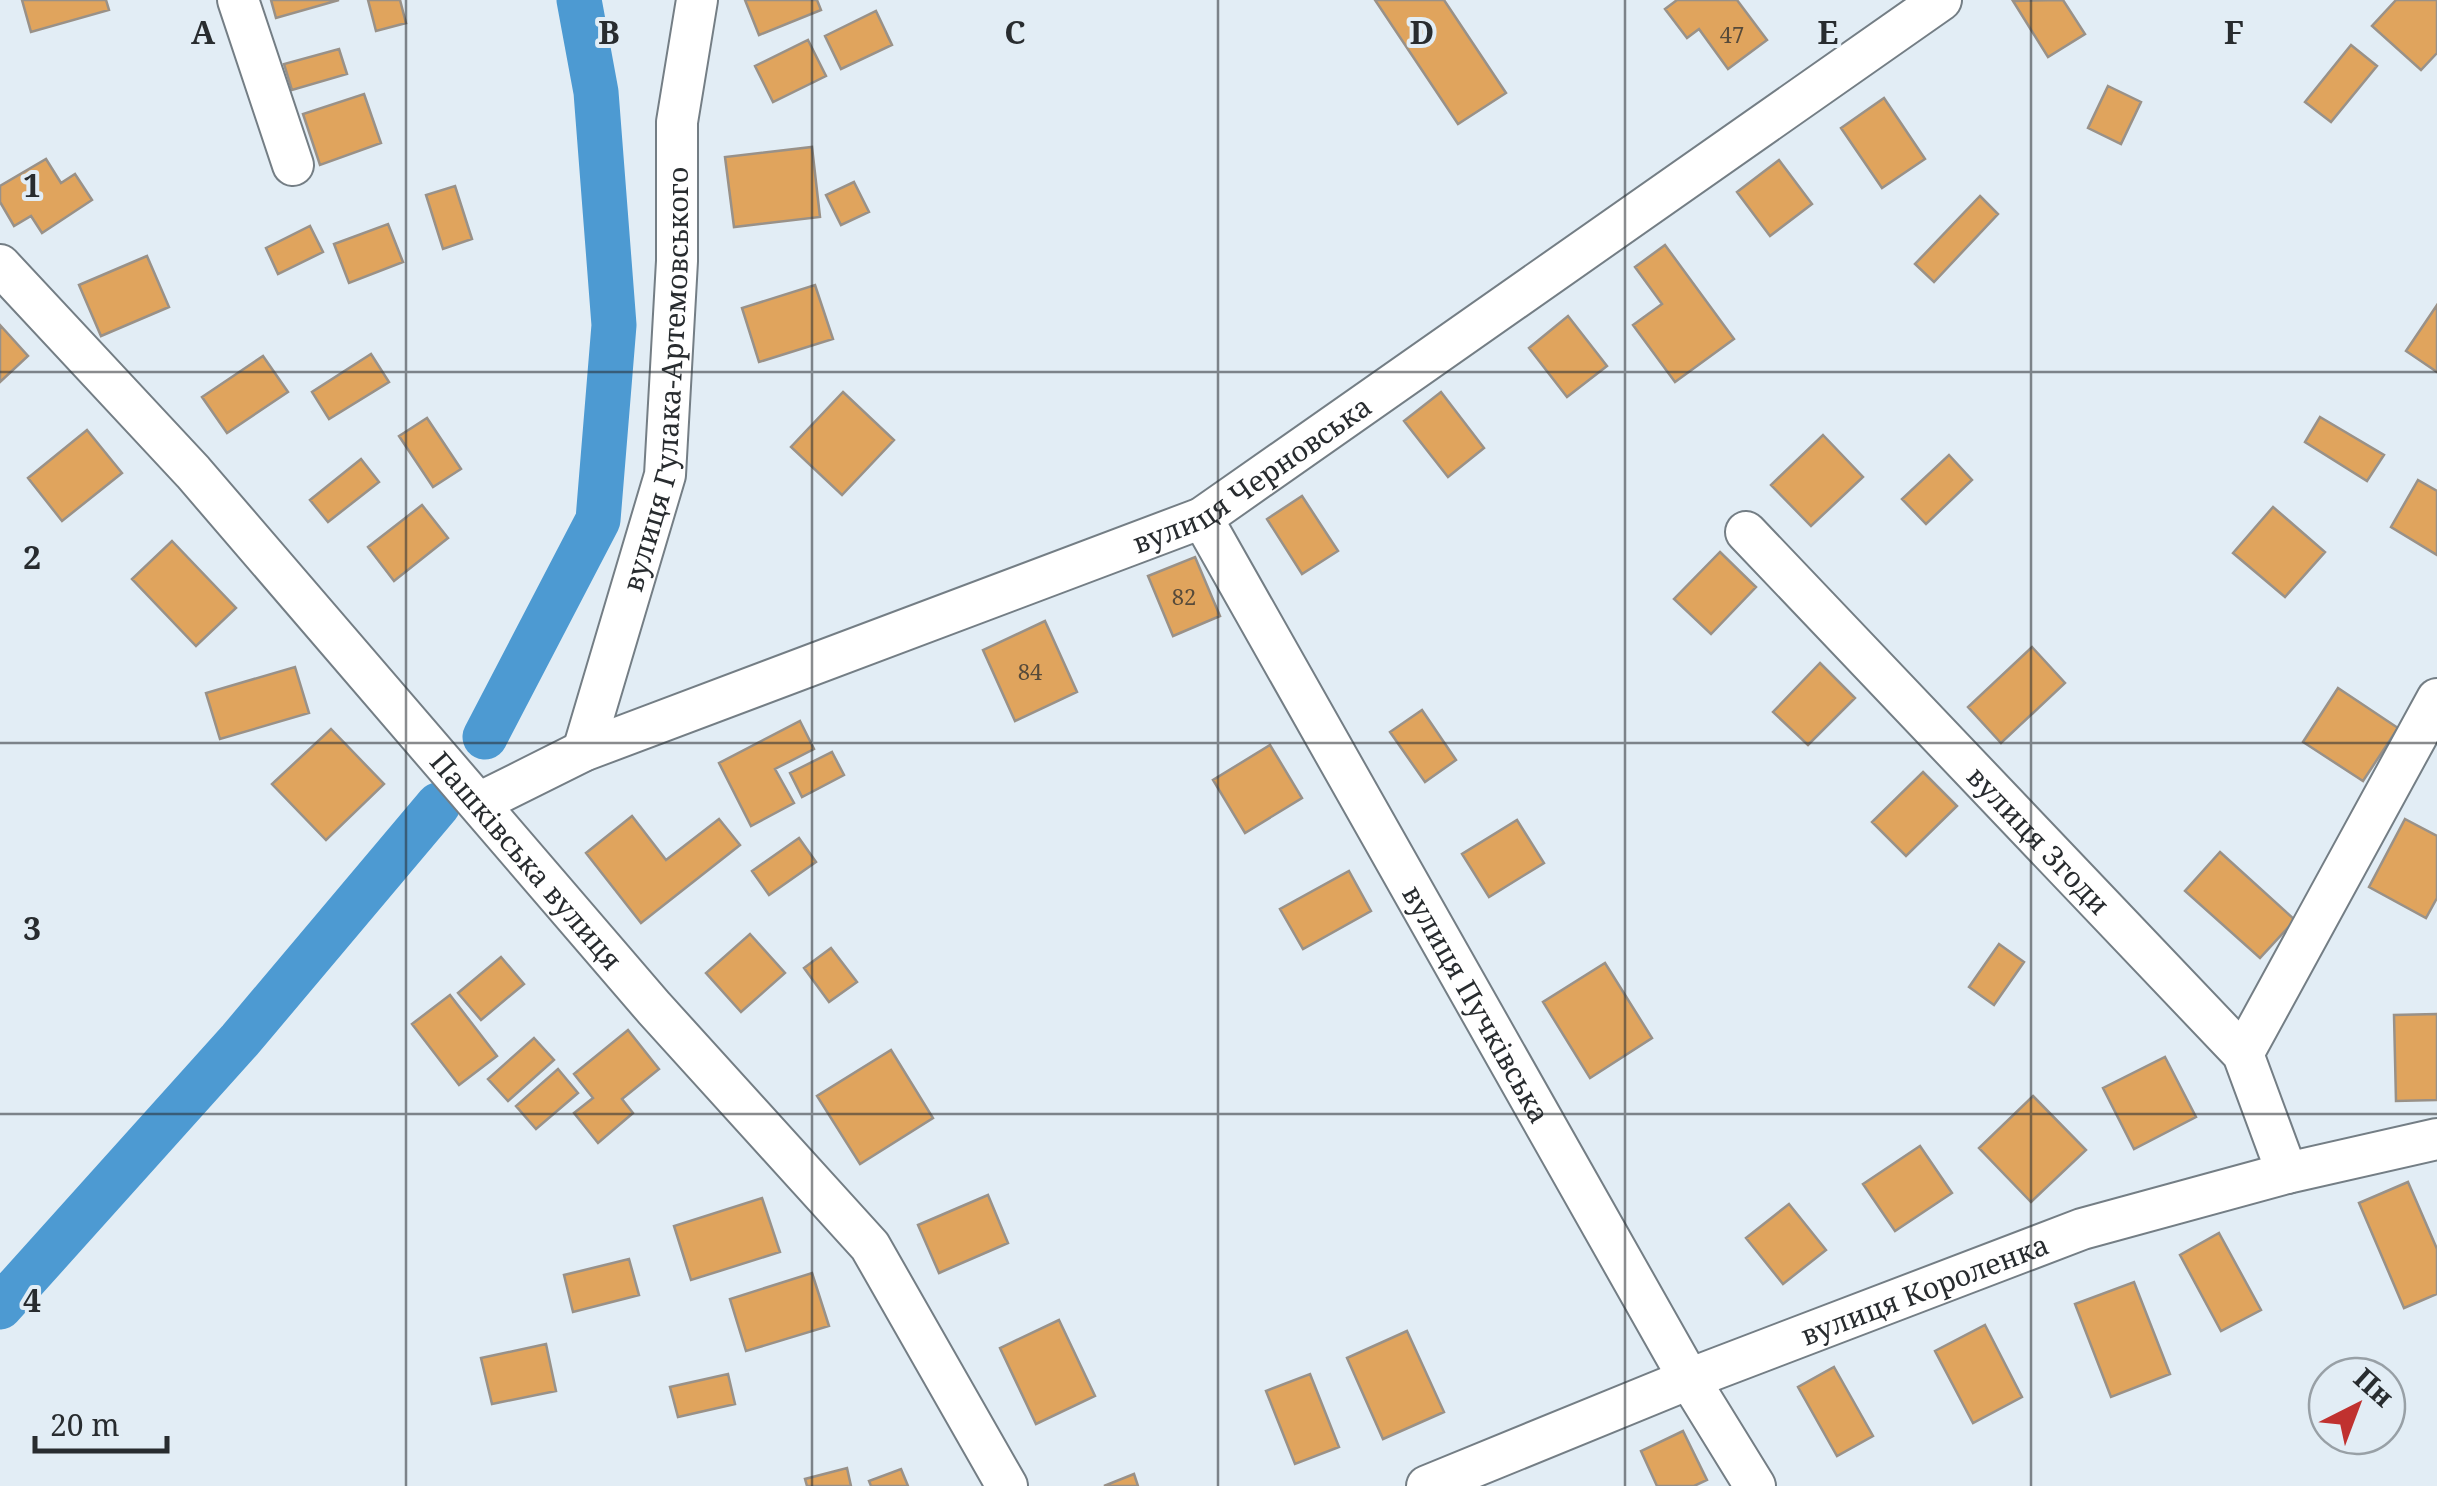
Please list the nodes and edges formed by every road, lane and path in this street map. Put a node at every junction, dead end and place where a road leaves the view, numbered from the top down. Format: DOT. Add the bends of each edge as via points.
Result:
graph roads {
  1 [pos="238,0"];
  2 [pos="697,0"];
  3 [pos="1942,0"];
  4 [pos="292,165"];
  5 [pos="0,265"];
  6 [pos="1202,518"];
  7 [pos="1746,532"];
  8 [pos="2437,699"];
  9 [pos="583,751"];
  10 [pos="480,802"];
  11 [pos="2242,1054"];
  12 [pos="2437,1140"];
  13 [pos="2287,1173"];
  14 [pos="1689,1379"];
  15 [pos="1007,1486"];
  16 [pos="1426,1486"];
  17 [pos="1755,1486"];
  1 -- 4 [label="street"];
  2 -- 9 [label="street, вулиця Гулака-Артемовського" via="677,122 665,475"];
  3 -- 6 [label="street, вулиця Черновська"];
  5 -- 10 [label="street, Пашківська вулиця" via="192,472"];
  6 -- 9 [label="street, вулиця Черновська"];
  6 -- 14 [label="street, вулиця Пучківська"];
  7 -- 11 [label="street, вулиця Згоди"];
  8 -- 11 [label="street"];
  9 -- 10 [label="street, вулиця Черновська"];
  10 -- 15 [label="street, Пашківська вулиця" via="654,1008 870,1246"];
  11 -- 13 [label="street, вулиця Згоди"];
  12 -- 13 [label="street, вулиця Короленка"];
  13 -- 14 [label="street, вулиця Короленка" via="2082,1230"];
  14 -- 16 [label="street, вулиця Короленка"];
  14 -- 17 [label="street, вулиця Пучківська"];
}
